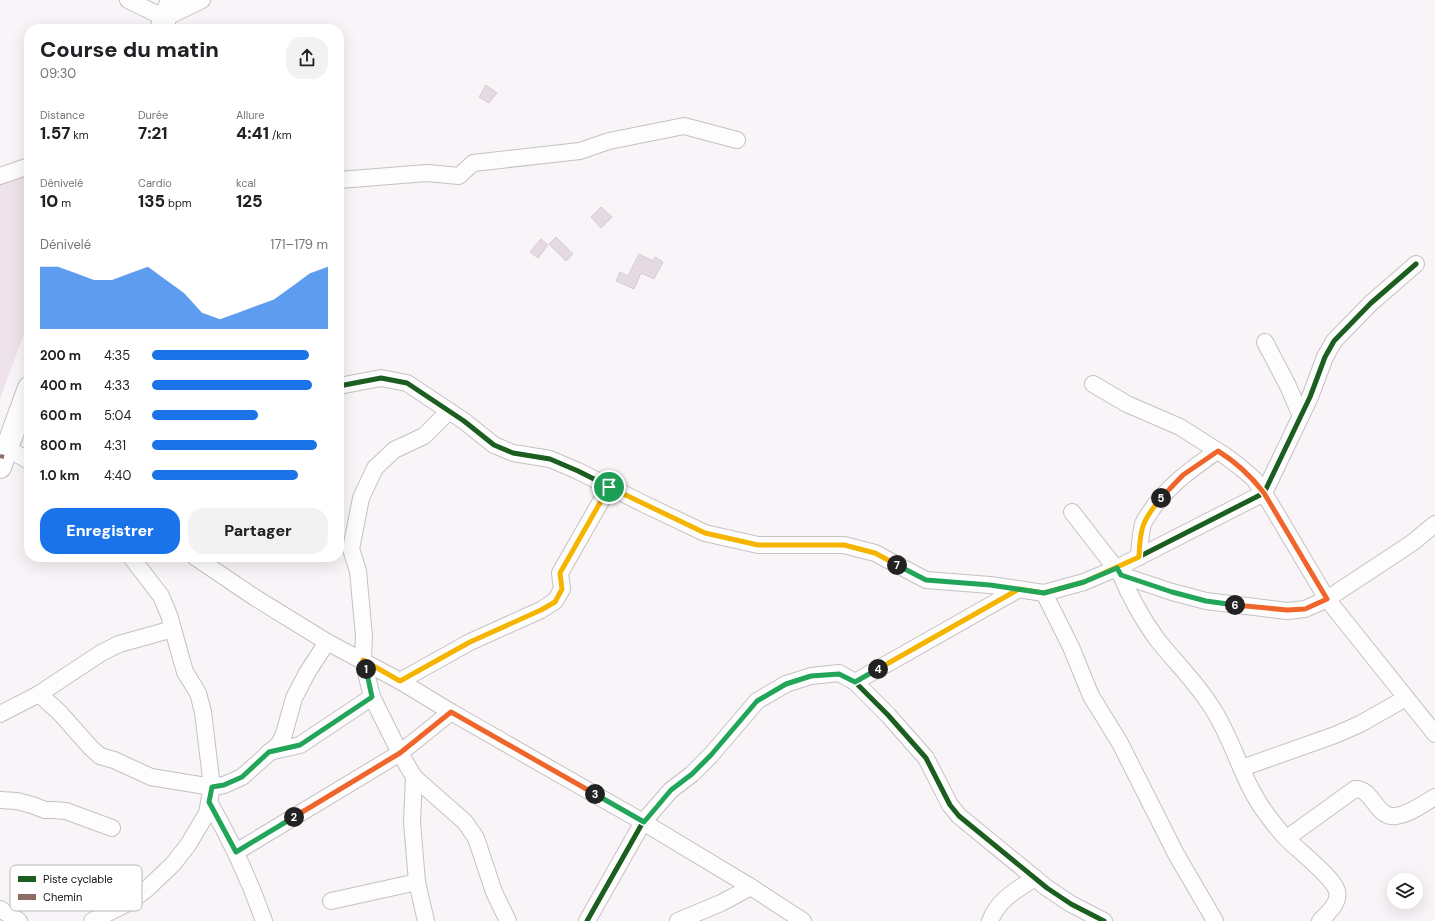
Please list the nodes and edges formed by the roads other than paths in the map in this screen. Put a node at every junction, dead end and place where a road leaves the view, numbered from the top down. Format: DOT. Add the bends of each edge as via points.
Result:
graph roads {
  1 [pos="128,0"];
  2 [pos="202,0"];
  3 [pos="166,16"];
  4 [pos="737,140"];
  5 [pos="24,168"];
  6 [pos="0,176"];
  7 [pos="344,180"];
  8 [pos="1416,264"];
  9 [pos="1265,342"];
  10 [pos="1093,384"];
  11 [pos="344,385"];
  12 [pos="24,402"];
  13 [pos="449,411"];
  14 [pos="1301,416"];
  15 [pos="1218,451"];
  16 [pos="4,458"];
  17 [pos="24,460"];
  18 [pos="609,487"];
  19 [pos="1264,493"];
  20 [pos="1072,512"];
  21 [pos="1435,524"];
  22 [pos="1139,557"];
  23 [pos="135,562"];
  24 [pos="202,562"];
  25 [pos="1119,571"];
  26 [pos="1019,589"];
  27 [pos="1044,593"];
  28 [pos="1327,599"];
  29 [pos="173,629"];
  30 [pos="328,642"];
  31 [pos="363,660"];
  32 [pos="400,681"];
  33 [pos="855,682"];
  34 [pos="39,694"];
  35 [pos="372,697"];
  36 [pos="1406,698"];
  37 [pos="451,712"];
  38 [pos="0,714"];
  39 [pos="1435,734"];
  40 [pos="269,752"];
  41 [pos="400,753"];
  42 [pos="1242,768"];
  43 [pos="414,777"];
  44 [pos="210,794"];
  45 [pos="1435,797"];
  46 [pos="0,800"];
  47 [pos="644,822"];
  48 [pos="112,828"];
  49 [pos="1287,838"];
  50 [pos="236,852"];
  51 [pos="1035,878"];
  52 [pos="417,882"];
  53 [pos="751,887"];
  54 [pos="142,892"];
  55 [pos="331,901"];
  56 [pos="0,910"];
  57 [pos="112,911"];
  58 [pos="19,921"];
  59 [pos="92,921"];
  60 [pos="264,921"];
  61 [pos="426,921"];
  62 [pos="508,921"];
  63 [pos="587,921"];
  64 [pos="678,921"];
  65 [pos="803,921"];
  66 [pos="990,921"];
  67 [pos="1104,921"];
  68 [pos="1215,921"];
  69 [pos="1320,921"];
  1 -- 3 [label="street"];
  2 -- 3 [label="street"];
  4 -- 7 [label="street" via="684,126 609,141 580,151 473,163 459,176 427,173"];
  5 -- 6 [label="street"];
  8 -- 14 [label="street" via="1371,303 1334,341"];
  9 -- 14 [label="street"];
  10 -- 15 [label="street" via="1127,404 1180,427"];
  11 -- 13 [label="street" via="381,378 406,384"];
  12 -- 16 [label="highway"];
  13 -- 18 [label="street" via="494,445 513,452 550,459"];
  13 -- 31 [label="street" via="424,436 394,450 375,468 361,498 351,549 358,571 364,636"];
  14 -- 19 [label="street"];
  15 -- 19 [label="street" via="1254,479"];
  15 -- 22 [label="street" via="1183,475 1152,509 1144,522 1140,536"];
  16 -- 17 [label="street"];
  18 -- 26 [label="street" via="705,533 758,545 844,545 875,553 926,580"];
  18 -- 32 [label="street" via="560,573 562,589 555,602 470,642"];
  19 -- 22 [label="street"];
  19 -- 28 [label="street"];
  20 -- 25 [label="street"];
  21 -- 28 [label="street" via="1412,543"];
  22 -- 25 [label="street"];
  23 -- 29 [label="street" via="161,596"];
  24 -- 30 [label="street"];
  25 -- 27 [label="street"];
  25 -- 28 [label="street" via="1172,592 1206,601 1250,607 1305,609"];
  25 -- 42 [label="street" via="1139,612 1156,637 1212,706 1226,730"];
  26 -- 27 [label="street"];
  26 -- 33 [label="street"];
  27 -- 68 [label="street" via="1071,647 1091,696 1120,743 1176,854"];
  28 -- 36 [label="street"];
  29 -- 34 [label="street" via="119,644"];
  29 -- 44 [label="street" via="185,672 198,693 203,712"];
  30 -- 31 [label="street"];
  30 -- 40 [label="street" via="294,698 279,744"];
  31 -- 32 [label="street"];
  31 -- 35 [label="street"];
  32 -- 37 [label="street"];
  33 -- 47 [label="street" via="839,674 811,676 786,684 757,701 711,755 671,790"];
  33 -- 51 [label="street" via="926,758 950,805 959,816"];
  34 -- 38 [label="street"];
  34 -- 44 [label="street" via="100,756 151,777"];
  35 -- 40 [label="street" via="300,745"];
  35 -- 41 [label="street"];
  36 -- 39 [label="street"];
  36 -- 42 [label="street" via="1335,735"];
  37 -- 41 [label="street"];
  37 -- 47 [label="street"];
  40 -- 44 [label="street" via="242,777"];
  41 -- 43 [label="street"];
  41 -- 50 [label="street"];
  42 -- 49 [label="street" via="1251,790 1267,815"];
  43 -- 52 [label="street" via="412,822"];
  43 -- 62 [label="street" via="466,822 476,838 494,892"];
  44 -- 50 [label="street"];
  44 -- 54 [label="street" via="207,813 188,845 173,864"];
  45 -- 49 [label="street" via="1409,812 1390,816 1384,813 1363,790 1354,789"];
  46 -- 48 [label="street" via="17,801 45,810 66,811"];
  47 -- 53 [label="street"];
  47 -- 63 [label="street"];
  49 -- 69 [label="street" via="1322,871 1336,889 1338,898"];
  50 -- 60 [label="street"];
  51 -- 66 [label="street" via="1004,899"];
  51 -- 67 [label="street" via="1070,904"];
  52 -- 55 [label="street"];
  52 -- 61 [label="street"];
  53 -- 64 [label="street"];
  53 -- 65 [label="street"];
  56 -- 58 [label="street"];
  57 -- 59 [label="street"];
}
